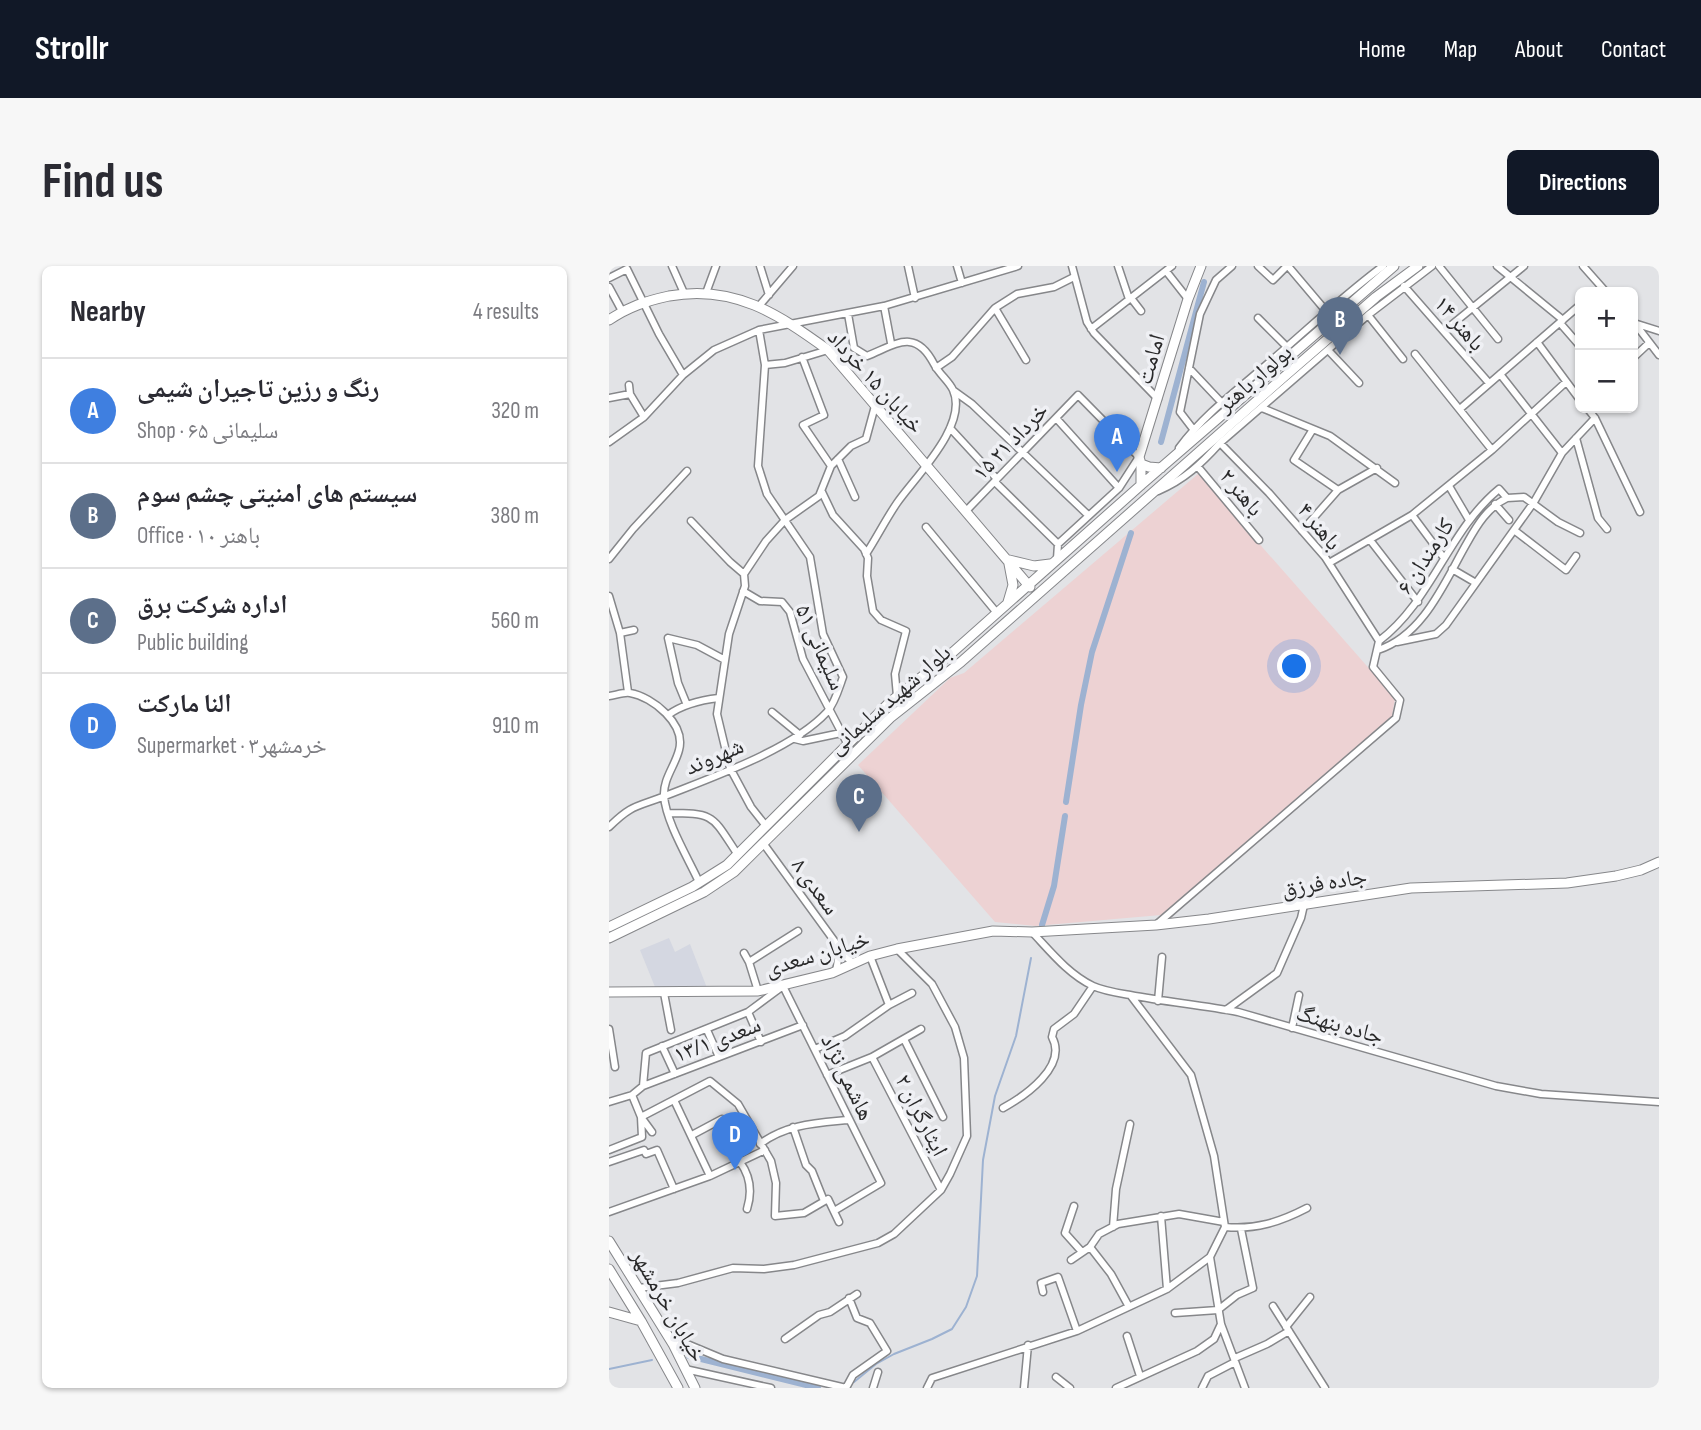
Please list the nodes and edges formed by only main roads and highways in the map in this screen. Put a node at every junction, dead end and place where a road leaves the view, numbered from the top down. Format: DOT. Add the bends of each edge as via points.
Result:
graph roads {
  1 [pos="1201,266"];
  2 [pos="1394,266"];
  3 [pos="1418,266"];
  4 [pos="609,320"];
  5 [pos="1284,361"];
  6 [pos="1276,368"];
  7 [pos="1292,370"];
  8 [pos="1284,377"];
  9 [pos="1140,460"];
  10 [pos="1161,468"];
  11 [pos="1141,485"];
  12 [pos="1150,495"];
  13 [pos="1007,559"];
  14 [pos="1055,561"];
  15 [pos="1028,585"];
  16 [pos="1037,595"];
  17 [pos="1007,604"];
  18 [pos="790,801"];
  19 [pos="798,809"];
  20 [pos="1659,862"];
  21 [pos="609,927"];
  22 [pos="993,931"];
  23 [pos="609,939"];
  24 [pos="609,992"];
  25 [pos="609,1241"];
  26 [pos="609,1269"];
  27 [pos="609,1312"];
  28 [pos="642,1321"];
  29 [pos="678,1388"];
  30 [pos="695,1388"];
  1 -- 9 [label="main road, امامت" via="1198,295"];
  2 -- 5 [label="main road, بولوار باهنر" via="1365,284"];
  3 -- 7 [label="main road, بولوار باهنر"];
  4 -- 13 [label="main road, خیابان ۱۵ خرداد" via="644,301 706,293 759,306 792,324 828,350"];
  5 -- 6 [label="main road, بولوار باهنر"];
  5 -- 7 [label="main road"];
  6 -- 8 [label="main road"];
  6 -- 10 [label="main road, بولوار باهنر"];
  7 -- 8 [label="main road, بولوار باهنر"];
  8 -- 12 [label="main road, بولوار باهنر" via="1258,408"];
  9 -- 10 [label="main road"];
  9 -- 11 [label="main road, امامت"];
  10 -- 11 [label="main road, بولوار باهنر"];
  11 -- 14 [label="main road, بلوار شهید سلیمانی"];
  12 -- 16 [label="main road, بلوار شهید سلیمانی"];
  13 -- 14 [label="main road" via="1034,566"];
  13 -- 15 [label="main road, خیابان ۱۵ خرداد"];
  13 -- 17 [label="main road" via="1013,585"];
  14 -- 15 [label="main road, بلوار شهید سلیمانی"];
  15 -- 16 [label="main road, خیابان ۱۵ خرداد"];
  15 -- 17 [label="main road, بلوار شهید سلیمانی"];
  16 -- 19 [label="main road, بلوار شهید سلیمانی" via="890,718"];
  17 -- 18 [label="main road, بلوار شهید سلیمانی" via="897,696"];
  18 -- 19 [label="main road"];
  18 -- 21 [label="main road, بلوار شهید سلیمانی" via="721,869"];
  19 -- 23 [label="main road, بلوار شهید سلیمانی" via="712,888"];
  20 -- 22 [label="main road, جاده فرزق" via="1592,880 1411,888 1156,925"];
  22 -- 24 [label="main road, خیابان سعدی" via="897,949 758,991"];
  25 -- 30 [label="main road, خیابان خرمشهر"];
  26 -- 28 [label="main road, خیابان خرمشهر"];
  27 -- 28 [label="main road"];
  28 -- 29 [label="main road, خیابان خرمشهر"];
}
